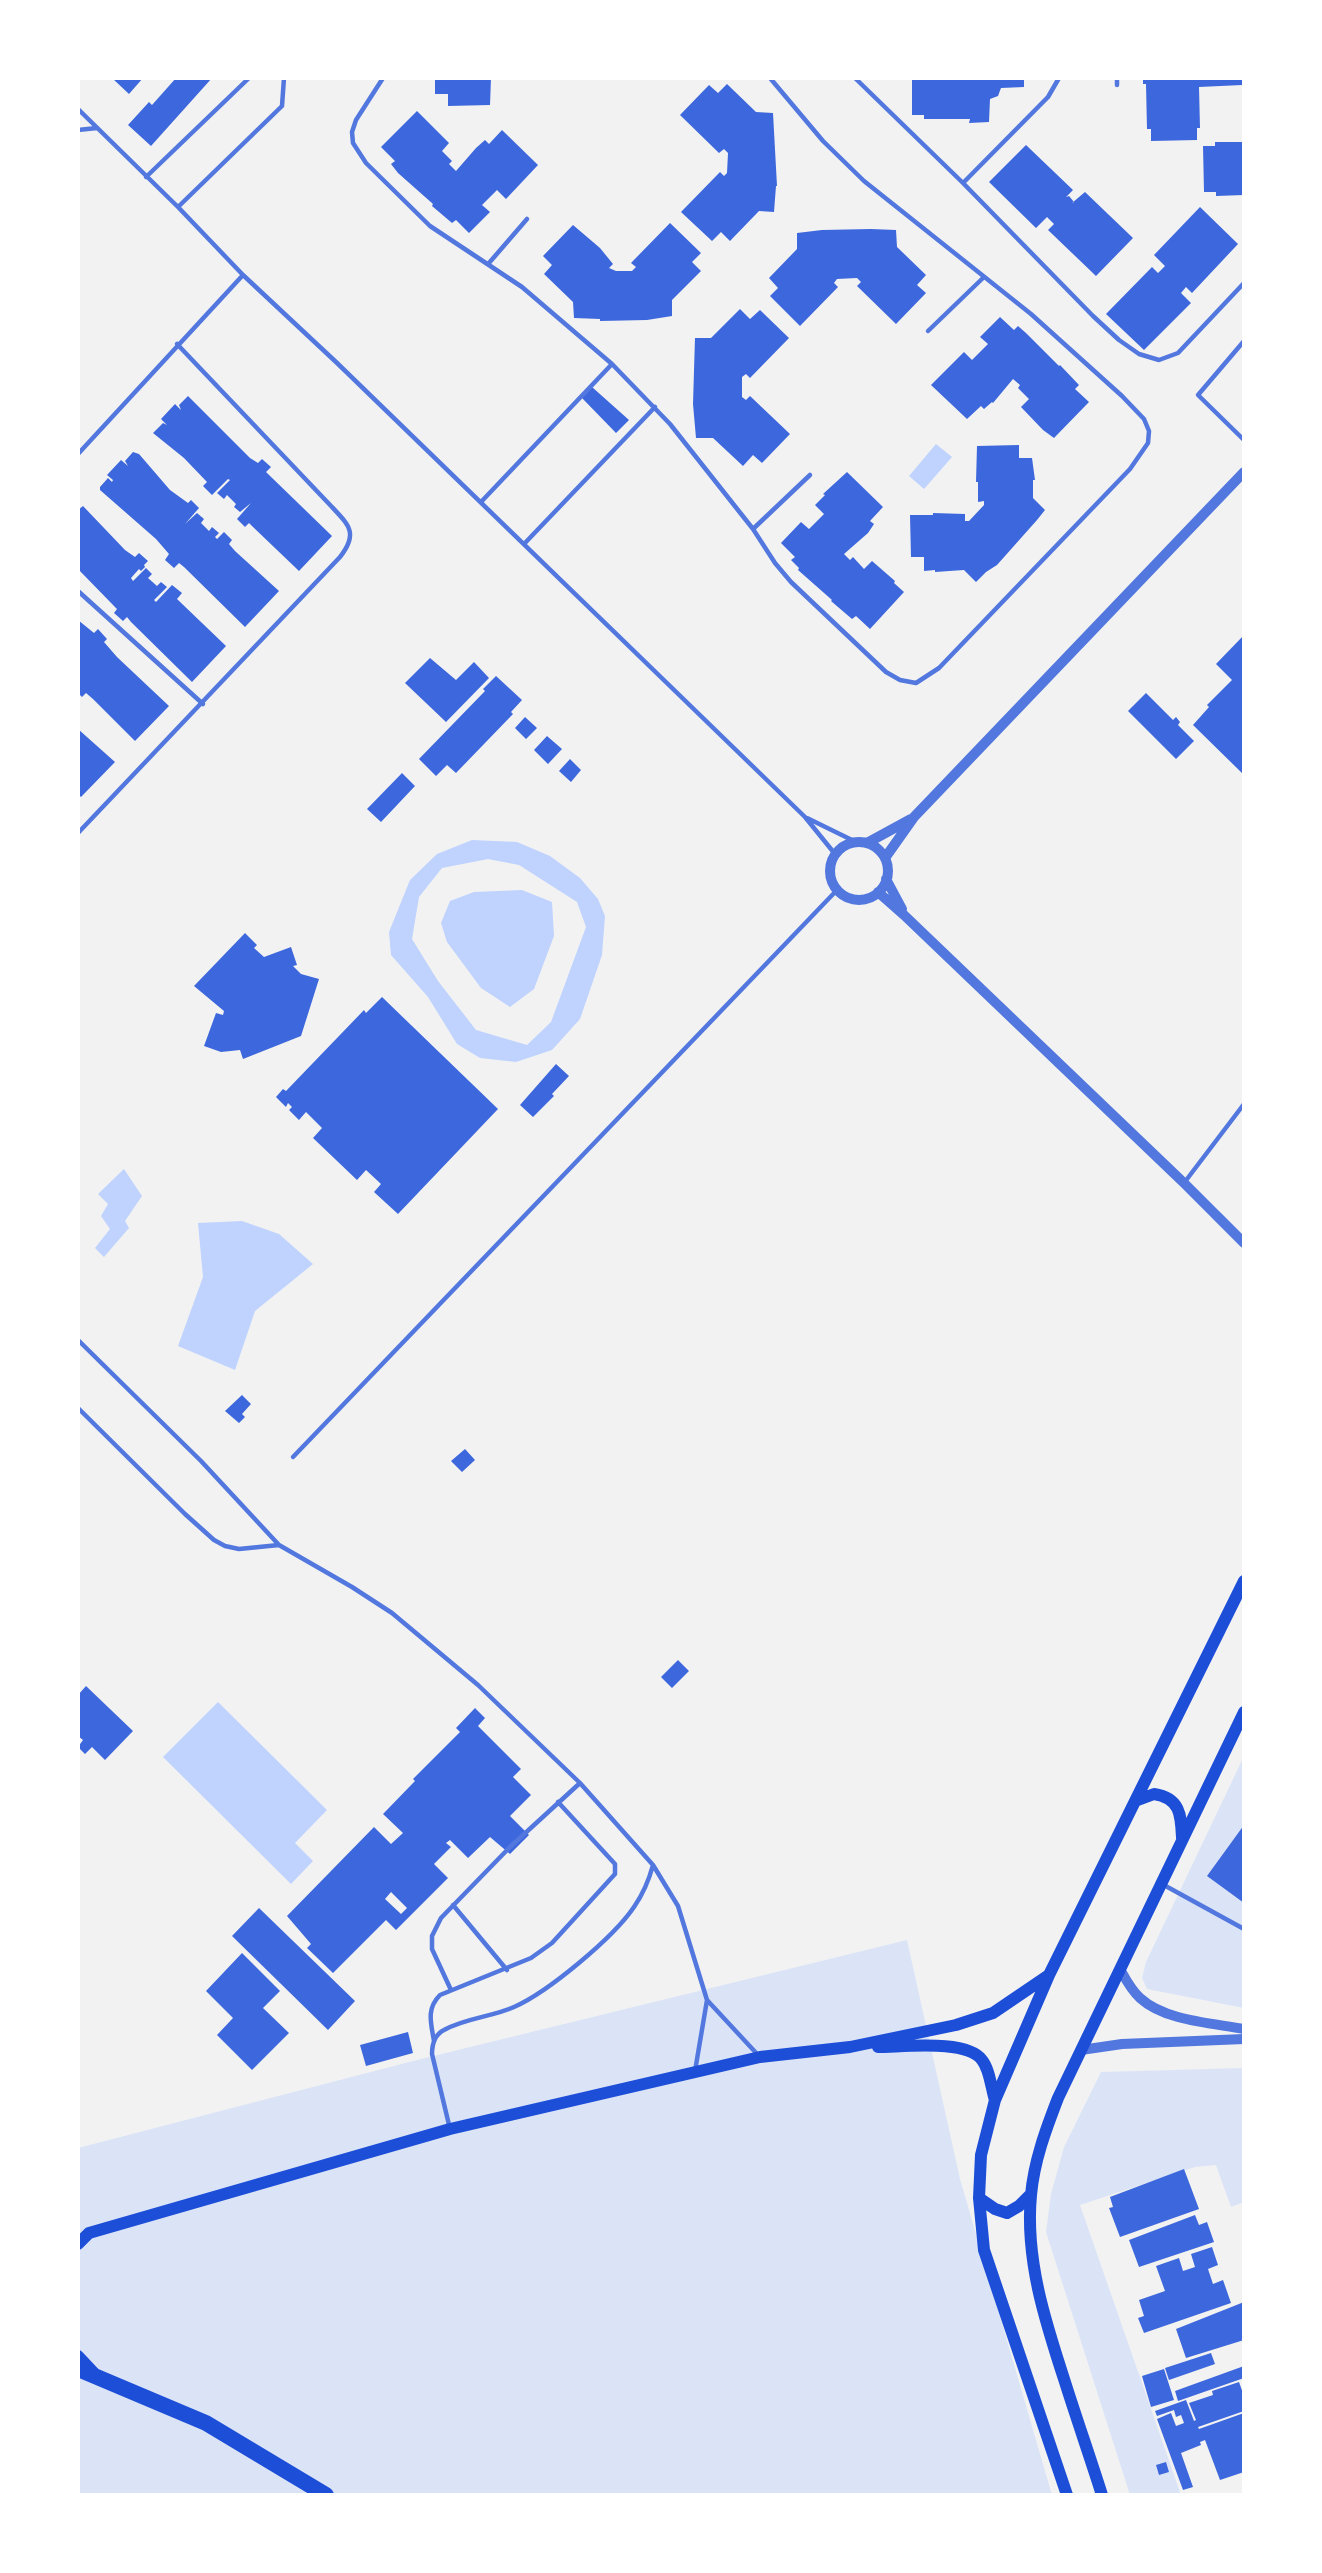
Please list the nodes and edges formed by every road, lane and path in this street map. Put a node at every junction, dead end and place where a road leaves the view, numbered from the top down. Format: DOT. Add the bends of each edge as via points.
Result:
graph roads {
  1 [pos="249,78"];
  2 [pos="284,78"];
  3 [pos="383,78"];
  4 [pos="770,78"];
  5 [pos="855,78"];
  6 [pos="1059,78"];
  7 [pos="1117,78"];
  8 [pos="1117,85"];
  9 [pos="78,109"];
  10 [pos="97,128"];
  11 [pos="78,130"];
  12 [pos="146,177"];
  13 [pos="963,183"];
  14 [pos="178,207"];
  15 [pos="527,219"];
  16 [pos="489,263"];
  17 [pos="243,275"];
  18 [pos="984,277"];
  19 [pos="1244,283"];
  20 [pos="928,331"];
  21 [pos="1244,341"];
  22 [pos="177,344"];
  23 [pos="612,364"];
  24 [pos="655,407"];
  25 [pos="1244,440"];
  26 [pos="78,454"];
  27 [pos="1244,472"];
  28 [pos="810,475"];
  29 [pos="481,502"];
  30 [pos="753,529"];
  31 [pos="524,544"];
  32 [pos="78,591"];
  33 [pos="202,704"];
  34 [pos="805,817"];
  35 [pos="914,817"];
  36 [pos="78,833"];
  37 [pos="862,842"];
  38 [pos="835,854"];
  39 [pos="885,858"];
  40 [pos="886,879"];
  41 [pos="837,890"];
  42 [pos="878,892"];
  43 [pos="904,915"];
  44 [pos="1244,1104"];
  45 [pos="1184,1183"];
  46 [pos="1244,1243"];
  47 [pos="78,1340"];
  48 [pos="78,1408"];
  49 [pos="293,1457"];
  50 [pos="279,1545"];
  51 [pos="1244,1581"];
  52 [pos="1244,1712"];
  53 [pos="580,1783"];
  54 [pos="1138,1800"];
  55 [pos="558,1802"];
  56 [pos="1182,1839"];
  57 [pos="653,1865"];
  58 [pos="1162,1884"];
  59 [pos="453,1905"];
  60 [pos="1244,1929"];
  61 [pos="507,1970"];
  62 [pos="1121,1971"];
  63 [pos="1049,1975"];
  64 [pos="450,1990"];
  65 [pos="708,2000"];
  66 [pos="1244,2029"];
  67 [pos="1244,2039"];
  68 [pos="434,2041"];
  69 [pos="850,2047"];
  70 [pos="1081,2050"];
  71 [pos="760,2057"];
  72 [pos="694,2074"];
  73 [pos="995,2100"];
  74 [pos="450,2129"];
  75 [pos="1031,2194"];
  76 [pos="979,2198"];
  77 [pos="78,2244"];
  78 [pos="78,2356"];
  79 [pos="78,2369"];
  80 [pos="97,2376"];
  81 [pos="323,2494"];
  82 [pos="1067,2495"];
  83 [pos="1102,2495"];
  1 -- 12 [label="lane"];
  2 -- 14 [label="lane" via="282,106"];
  3 -- 16 [label="lane" via="354,126 353,144 358,153 430,226"];
  4 -- 18 [label="lane" via="823,141 864,181"];
  5 -- 13 [label="lane"];
  6 -- 13 [label="lane" via="1048,97"];
  7 -- 8 [label="lane"];
  9 -- 10 [label="lane"];
  10 -- 11 [label="lane"];
  10 -- 12 [label="lane"];
  12 -- 14 [label="lane"];
  13 -- 19 [label="lane" via="1093,316 1144,356 1164,359 1183,349"];
  14 -- 17 [label="lane"];
  15 -- 16 [label="lane"];
  16 -- 23 [label="lane" via="522,286"];
  17 -- 22 [label="lane"];
  17 -- 29 [label="lane"];
  18 -- 20 [label="lane"];
  18 -- 30 [label="lane" via="1031,314 1144,419 1148,443 1123,476 939,668 916,683 886,672 833,624 778,568"];
  21 -- 25 [label="lane" via="1198,396"];
  22 -- 26 [label="lane"];
  22 -- 33 [label="lane" via="338,512 351,536 340,557"];
  23 -- 24 [label="lane"];
  23 -- 29 [label="lane"];
  24 -- 30 [label="lane"];
  24 -- 31 [label="lane"];
  27 -- 35 [label="street"];
  28 -- 30 [label="lane"];
  29 -- 31 [label="lane"];
  31 -- 34 [label="lane"];
  32 -- 33 [label="lane"];
  33 -- 36 [label="lane"];
  34 -- 37 [label="lane"];
  34 -- 38 [label="lane"];
  35 -- 37 [label="street"];
  35 -- 39 [label="street"];
  37 -- 38 [label="street" via="841,848"];
  37 -- 39 [label="street" via="874,846"];
  38 -- 41 [label="street" via="830,873"];
  39 -- 40 [label="street"];
  40 -- 42 [label="street"];
  40 -- 43 [label="street"];
  41 -- 42 [label="street" via="857,899"];
  41 -- 49 [label="lane"];
  42 -- 43 [label="street"];
  43 -- 45 [label="street"];
  44 -- 45 [label="lane"];
  45 -- 46 [label="street"];
  47 -- 50 [label="lane" via="201,1461"];
  48 -- 50 [label="lane" via="214,1540 239,1549"];
  50 -- 53 [label="lane" via="392,1613 478,1685"];
  51 -- 54 [label="main road"];
  52 -- 56 [label="main road"];
  53 -- 55 [label="lane"];
  53 -- 57 [label="lane"];
  54 -- 56 [label="main road" via="1154,1794 1175,1802 1180,1811"];
  54 -- 63 [label="main road"];
  55 -- 59 [label="lane"];
  55 -- 61 [label="lane" via="615,1864 615,1874 552,1943"];
  56 -- 58 [label="main road"];
  57 -- 65 [label="lane" via="678,1906"];
  57 -- 68 [label="lane" via="634,1908 563,1976 513,2008 442,2031"];
  58 -- 60 [label="lane"];
  58 -- 62 [label="main road"];
  59 -- 61 [label="lane"];
  59 -- 64 [label="lane" via="441,1917 431,1944"];
  61 -- 64 [label="lane"];
  62 -- 66 [label="street" via="1140,1999 1157,2009"];
  62 -- 70 [label="main road"];
  63 -- 69 [label="main road" via="1010,2003 978,2019"];
  63 -- 73 [label="main road"];
  64 -- 68 [label="lane" via="432,2005"];
  65 -- 71 [label="lane"];
  65 -- 72 [label="lane"];
  67 -- 70 [label="street" via="1152,2042"];
  68 -- 74 [label="lane" via="432,2054"];
  69 -- 71 [label="main road"];
  69 -- 73 [label="main road" via="967,2050 985,2065"];
  70 -- 75 [label="main road" via="1050,2119"];
  71 -- 72 [label="main road"];
  72 -- 74 [label="main road"];
  73 -- 76 [label="main road" via="981,2155"];
  74 -- 77 [label="main road" via="89,2233"];
  75 -- 76 [label="main road" via="1007,2213"];
  75 -- 83 [label="main road" via="1036,2284"];
  76 -- 82 [label="main road" via="981,2232 990,2271"];
  78 -- 80 [label="main road"];
  79 -- 80 [label="highway"];
  80 -- 81 [label="highway" via="206,2423"];
}
